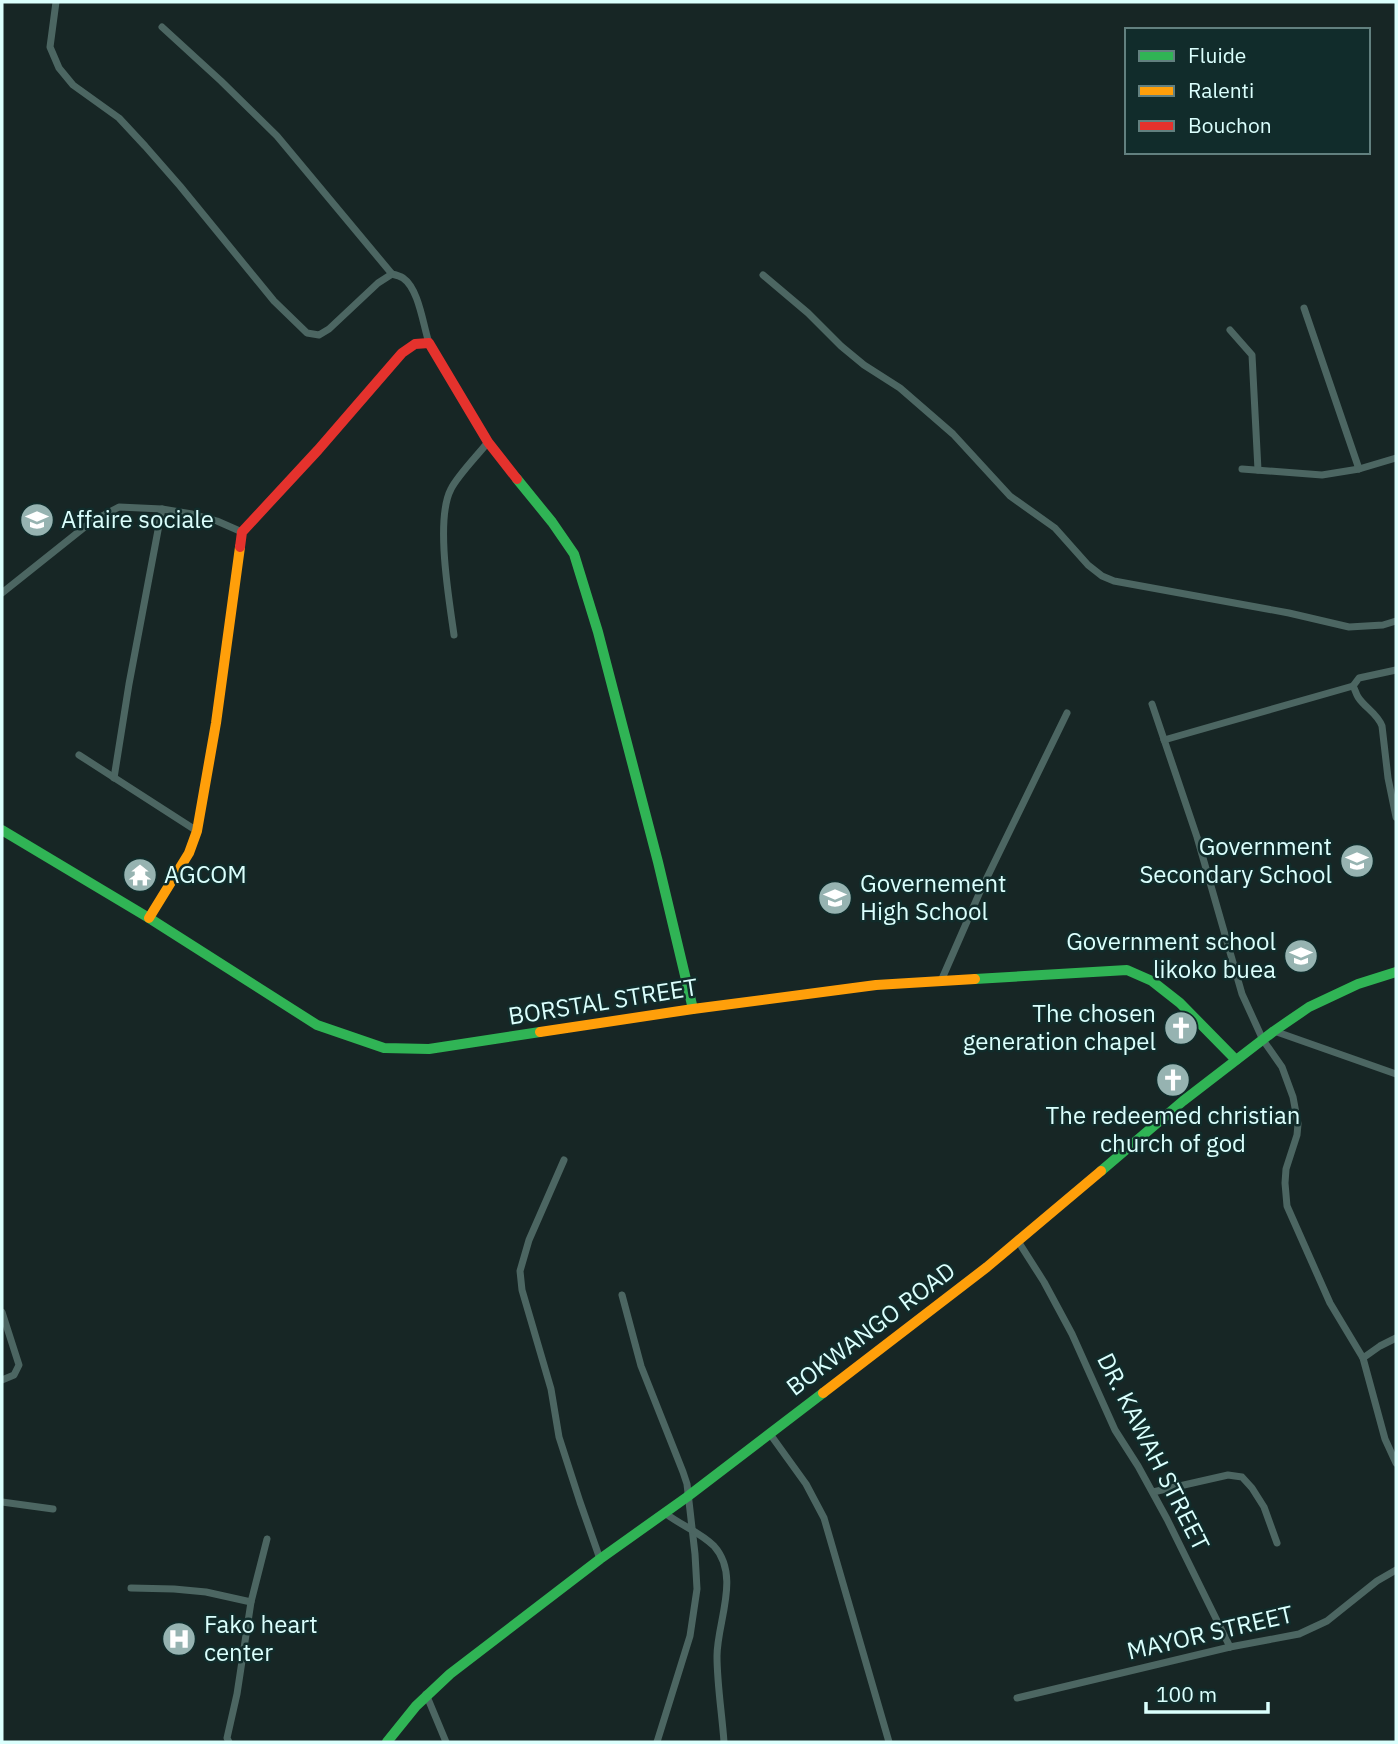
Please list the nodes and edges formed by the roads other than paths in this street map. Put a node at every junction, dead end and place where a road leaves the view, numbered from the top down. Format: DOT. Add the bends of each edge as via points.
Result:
graph roads {
  1 [pos="56,2"];
  2 [pos="162,27"];
  3 [pos="393,274"];
  4 [pos="763,275"];
  5 [pos="1304,307"];
  6 [pos="1230,331"];
  7 [pos="429,343"];
  8 [pos="488,442"];
  9 [pos="1396,457"];
  10 [pos="1242,469"];
  11 [pos="1359,469"];
  12 [pos="1258,470"];
  13 [pos="162,509"];
  14 [pos="242,532"];
  15 [pos="2,593"];
  16 [pos="1396,621"];
  17 [pos="454,635"];
  18 [pos="1396,670"];
  19 [pos="1353,685"];
  20 [pos="1152,704"];
  21 [pos="1067,713"];
  22 [pos="1164,740"];
  23 [pos="79,755"];
  24 [pos="114,778"];
  25 [pos="1396,817"];
  26 [pos="2,830"];
  27 [pos="197,831"];
  28 [pos="149,918"];
  29 [pos="1396,972"];
  30 [pos="941,981"];
  31 [pos="694,1009"];
  32 [pos="1274,1031"];
  33 [pos="1263,1040"];
  34 [pos="1236,1060"];
  35 [pos="1394,1072"];
  36 [pos="564,1160"];
  37 [pos="1018,1241"];
  38 [pos="622,1295"];
  39 [pos="2,1312"];
  40 [pos="1396,1338"];
  41 [pos="1363,1357"];
  42 [pos="2,1380"];
  43 [pos="770,1434"];
  44 [pos="1396,1463"];
  45 [pos="1153,1492"];
  46 [pos="687,1497"];
  47 [pos="2,1502"];
  48 [pos="53,1509"];
  49 [pos="665,1513"];
  50 [pos="691,1528"];
  51 [pos="267,1539"];
  52 [pos="1278,1543"];
  53 [pos="600,1559"];
  54 [pos="1396,1570"];
  55 [pos="131,1588"];
  56 [pos="251,1602"];
  57 [pos="1230,1647"];
  58 [pos="426,1694"];
  59 [pos="1017,1698"];
  60 [pos="229,1742"];
  61 [pos="387,1742"];
  62 [pos="446,1742"];
  63 [pos="657,1742"];
  64 [pos="724,1742"];
  65 [pos="888,1742"];
  1 -- 3 [label="street" via="50,47 59,68 73,85 119,118 274,301 307,333 319,335 329,329"];
  2 -- 3 [label="street" via="277,136"];
  3 -- 7 [label="street" via="413,289"];
  4 -- 16 [label="street" via="841,346 953,434 1010,496 1055,528 1102,576 1349,627"];
  5 -- 11 [label="street"];
  6 -- 12 [label="street" via="1252,355"];
  7 -- 8 [label="street"];
  7 -- 14 [label="street" via="415,344 402,353"];
  8 -- 17 [label="street" via="451,488 444,509"];
  8 -- 31 [label="street" via="573,554 598,632"];
  9 -- 11 [label="street"];
  10 -- 12 [label="street"];
  11 -- 12 [label="street" via="1322,475"];
  13 -- 14 [label="street"];
  13 -- 15 [label="street" via="119,507 91,523"];
  13 -- 24 [label="street"];
  14 -- 27 [label="street"];
  18 -- 19 [label="street" via="1359,678"];
  19 -- 22 [label="street"];
  19 -- 25 [label="street" via="1382,726"];
  20 -- 22 [label="street"];
  21 -- 30 [label="street"];
  22 -- 33 [label="street" via="1242,994"];
  23 -- 24 [label="street"];
  24 -- 27 [label="street"];
  26 -- 28 [label="street, BORSTAL STREET"];
  27 -- 28 [label="street" via="189,853"];
  28 -- 31 [label="street, BORSTAL STREET" via="317,1026 384,1048 429,1049"];
  29 -- 32 [label="street, BOKWANGO ROAD" via="1309,1007"];
  30 -- 31 [label="street, BORSTAL STREET"];
  30 -- 34 [label="street, BORSTAL STREET" via="1127,970 1152,981 1180,1003"];
  32 -- 33 [label="street, BOKWANGO ROAD"];
  32 -- 35 [label="street"];
  33 -- 34 [label="street, BOKWANGO ROAD"];
  33 -- 41 [label="street" via="1282,1067 1298,1124 1286,1169 1287,1206 1330,1303"];
  34 -- 37 [label="street, BOKWANGO ROAD"];
  36 -- 53 [label="street" via="520,1271 559,1437"];
  37 -- 43 [label="street, BOKWANGO ROAD"];
  37 -- 45 [label="street, DR. KAWAH STREET" via="1072,1334 1115,1430"];
  38 -- 46 [label="street" via="641,1366 687,1484"];
  39 -- 42 [label="street" via="19,1365 14,1375"];
  40 -- 41 [label="street"];
  41 -- 44 [label="street"];
  43 -- 46 [label="street, BOKWANGO ROAD"];
  43 -- 65 [label="street" via="824,1518"];
  45 -- 52 [label="street" via="1228,1475 1242,1477 1264,1507"];
  45 -- 57 [label="street, DR. KAWAH STREET"];
  46 -- 49 [label="street, BOKWANGO ROAD"];
  46 -- 50 [label="street"];
  47 -- 48 [label="street"];
  49 -- 50 [label="street"];
  49 -- 53 [label="street, BOKWANGO ROAD"];
  50 -- 63 [label="street" via="697,1589 690,1636"];
  50 -- 64 [label="street" via="715,1547 728,1591 717,1656"];
  51 -- 56 [label="street"];
  53 -- 58 [label="street, BOKWANGO ROAD"];
  54 -- 57 [label="street, MAYOR STREET" via="1327,1621 1299,1634"];
  55 -- 56 [label="street" via="196,1591"];
  56 -- 60 [label="street"];
  57 -- 59 [label="street, MAYOR STREET"];
  58 -- 61 [label="street, BOKWANGO ROAD"];
  58 -- 62 [label="street"];
}
